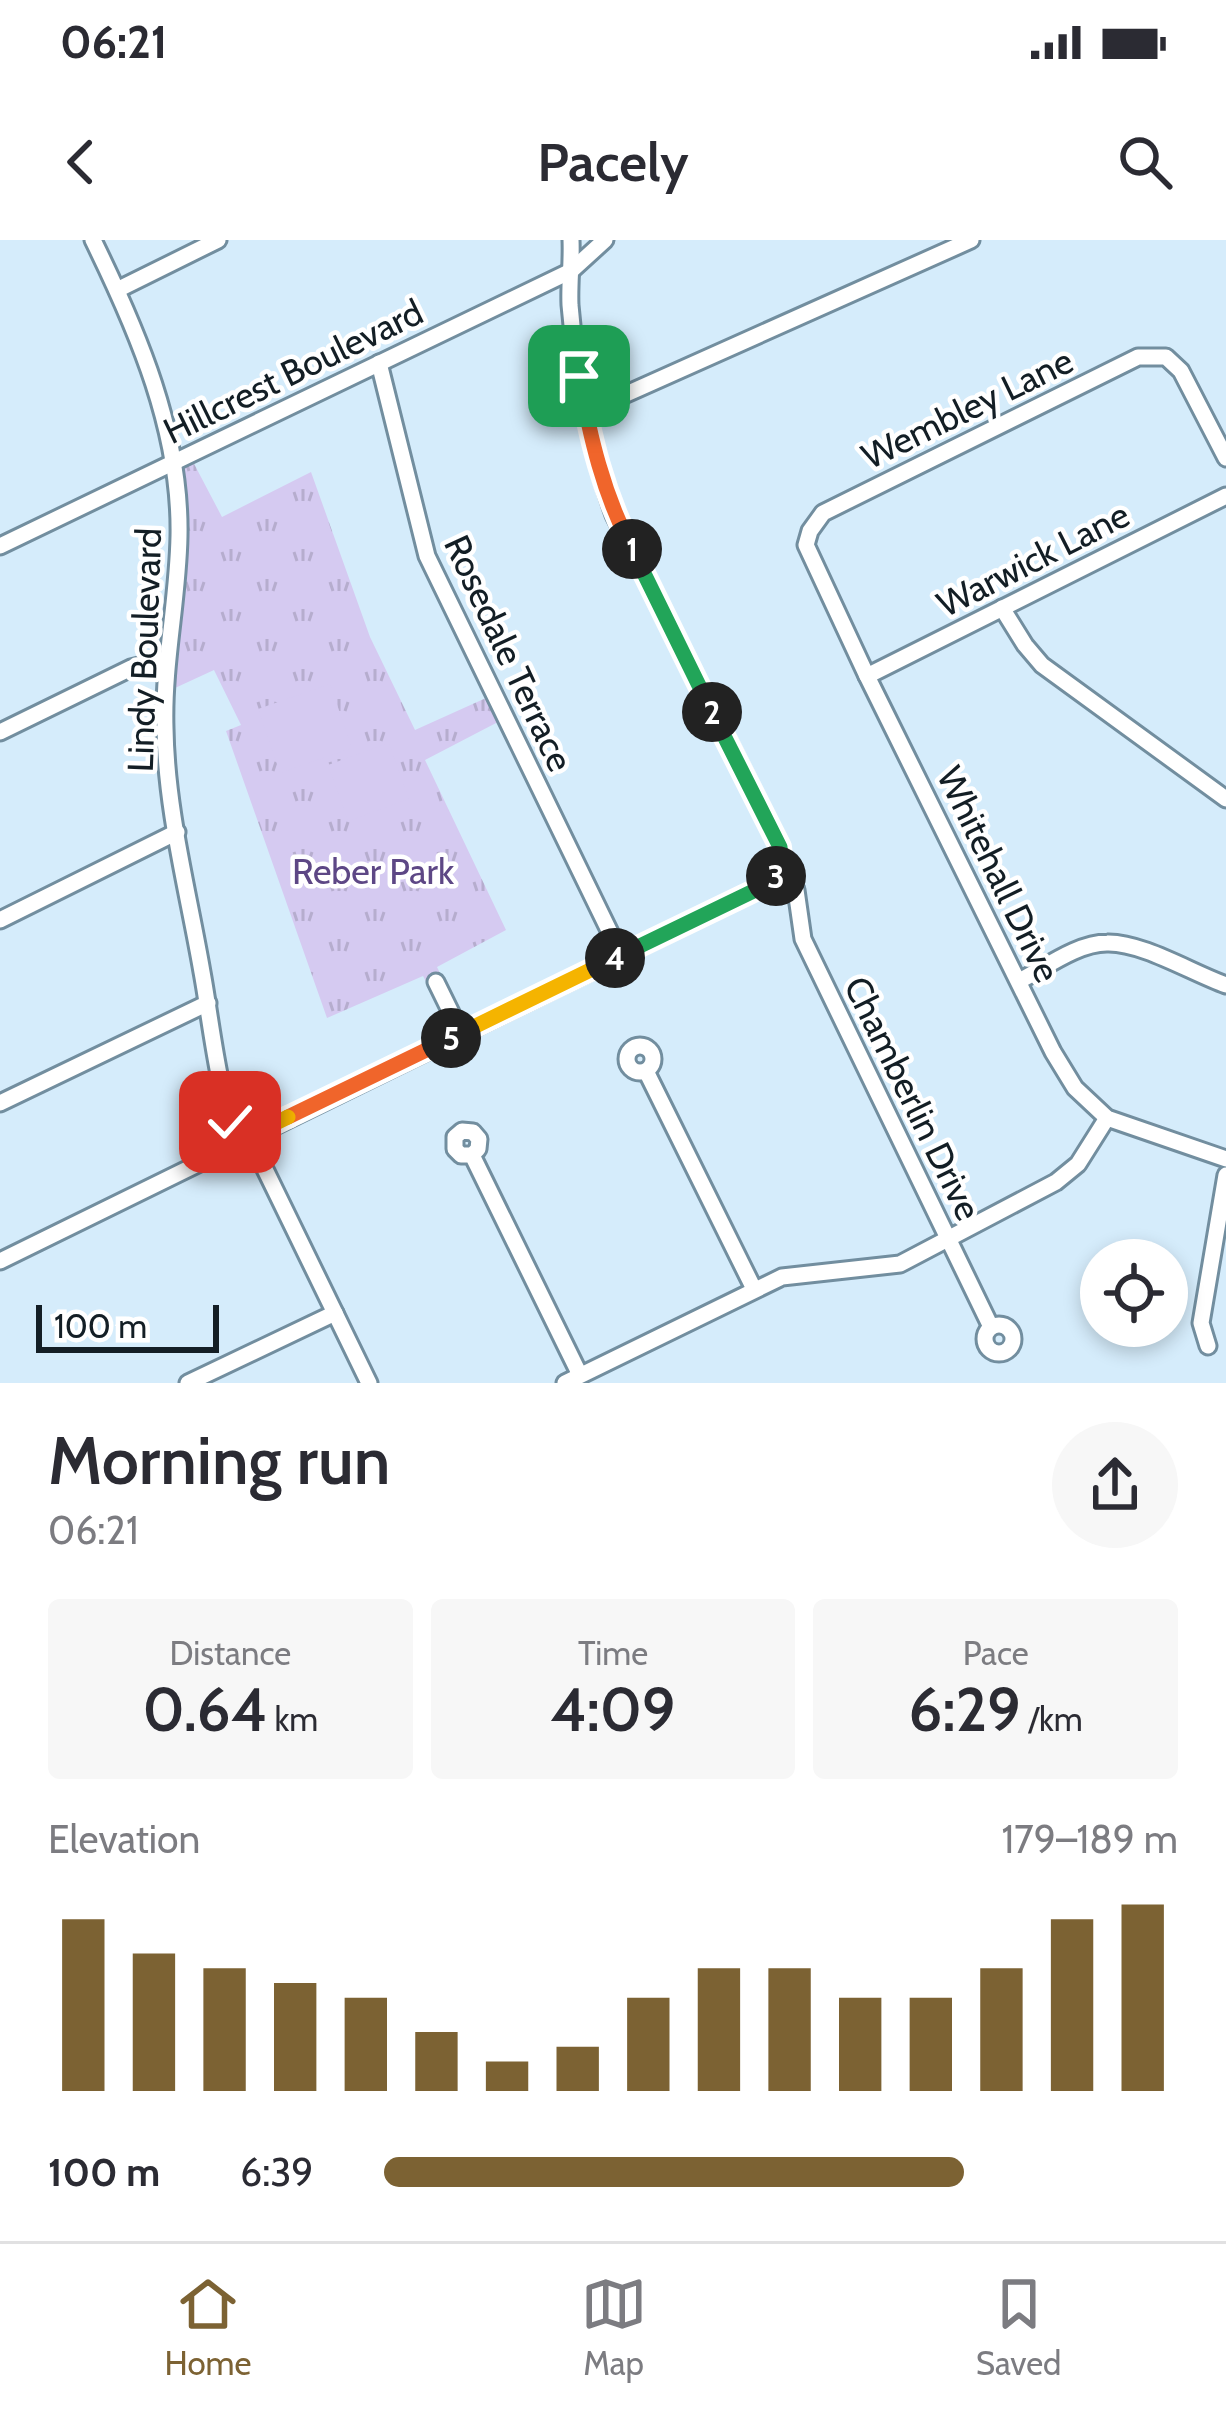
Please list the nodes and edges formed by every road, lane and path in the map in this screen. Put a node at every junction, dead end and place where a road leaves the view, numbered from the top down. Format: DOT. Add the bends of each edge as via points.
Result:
graph roads {
  1 [pos="93,240"];
  2 [pos="218,240"];
  3 [pos="571,240"];
  4 [pos="605,240"];
  5 [pos="970,240"];
  6 [pos="571,271"];
  7 [pos="117,290"];
  8 [pos="379,363"];
  9 [pos="586,412"];
  10 [pos="1226,458"];
  11 [pos="172,462"];
  12 [pos="1226,496"];
  13 [pos="810,531"];
  14 [pos="0,546"];
  15 [pos="1002,608"];
  16 [pos="166,659"];
  17 [pos="867,676"];
  18 [pos="0,732"];
  19 [pos="1226,799"];
  20 [pos="177,832"];
  21 [pos="796,890"];
  22 [pos="0,920"];
  23 [pos="621,955"];
  24 [pos="1019,981"];
  25 [pos="436,982"];
  26 [pos="1226,985"];
  27 [pos="208,1003"];
  28 [pos="461,1033"];
  29 [pos="646,1071"];
  30 [pos="0,1102"];
  31 [pos="1107,1118"];
  32 [pos="239,1141"];
  33 [pos="472,1155"];
  34 [pos="260,1159"];
  35 [pos="1226,1159"];
  36 [pos="1226,1175"];
  37 [pos="948,1238"];
  38 [pos="0,1262"];
  39 [pos="754,1289"];
  40 [pos="335,1313"];
  41 [pos="991,1328"];
  42 [pos="1208,1346"];
  43 [pos="573,1379"];
  44 [pos="188,1383"];
  45 [pos="369,1383"];
  1 -- 7 [label="street, Lindy Boulevard"];
  2 -- 7 [label="street"];
  3 -- 6 [label="street"];
  4 -- 6 [label="street, Hillcrest Boulevard"];
  5 -- 9 [label="street"];
  6 -- 8 [label="street, Hillcrest Boulevard"];
  6 -- 9 [label="street"];
  7 -- 11 [label="street, Lindy Boulevard"];
  8 -- 11 [label="street, Hillcrest Boulevard"];
  8 -- 23 [label="street, Rosedale Terrace" via="427,556"];
  9 -- 23 [label="street" via="614,514 782,856 766,885"];
  10 -- 13 [label="street, Wembley Lane" via="1181,371 1160,355 1138,357 823,512"];
  11 -- 14 [label="street, Hillcrest Boulevard"];
  11 -- 16 [label="street, Lindy Boulevard" via="179,534"];
  12 -- 15 [label="street, Warwick Lane"];
  13 -- 17 [label="street, Whitehall Drive" via="808,556"];
  15 -- 17 [label="street, Warwick Lane"];
  15 -- 19 [label="street" via="1042,665"];
  16 -- 18 [label="street"];
  16 -- 20 [label="street, Lindy Boulevard"];
  17 -- 24 [label="street, Whitehall Drive"];
  20 -- 22 [label="street"];
  20 -- 27 [label="street, Lindy Boulevard"];
  21 -- 37 [label="street, Chamberlin Drive" via="803,939"];
  23 -- 28 [label="street"];
  24 -- 26 [label="street" via="1106,943"];
  24 -- 31 [label="street, Whitehall Drive" via="1076,1088"];
  25 -- 28 [label="street"];
  27 -- 30 [label="street"];
  27 -- 32 [label="street, Lindy Boulevard"];
  28 -- 32 [label="street"];
  29 -- 39 [label="street"];
  31 -- 35 [label="street"];
  31 -- 37 [label="street" via="1069,1173"];
  32 -- 38 [label="street"];
  33 -- 43 [label="street"];
  34 -- 40 [label="street"];
  36 -- 42 [label="street" via="1201,1323"];
  37 -- 39 [label="street" via="886,1268 800,1274"];
  37 -- 41 [label="street, Chamberlin Drive"];
  39 -- 43 [label="street"];
  40 -- 44 [label="street"];
  40 -- 45 [label="street"];
}
